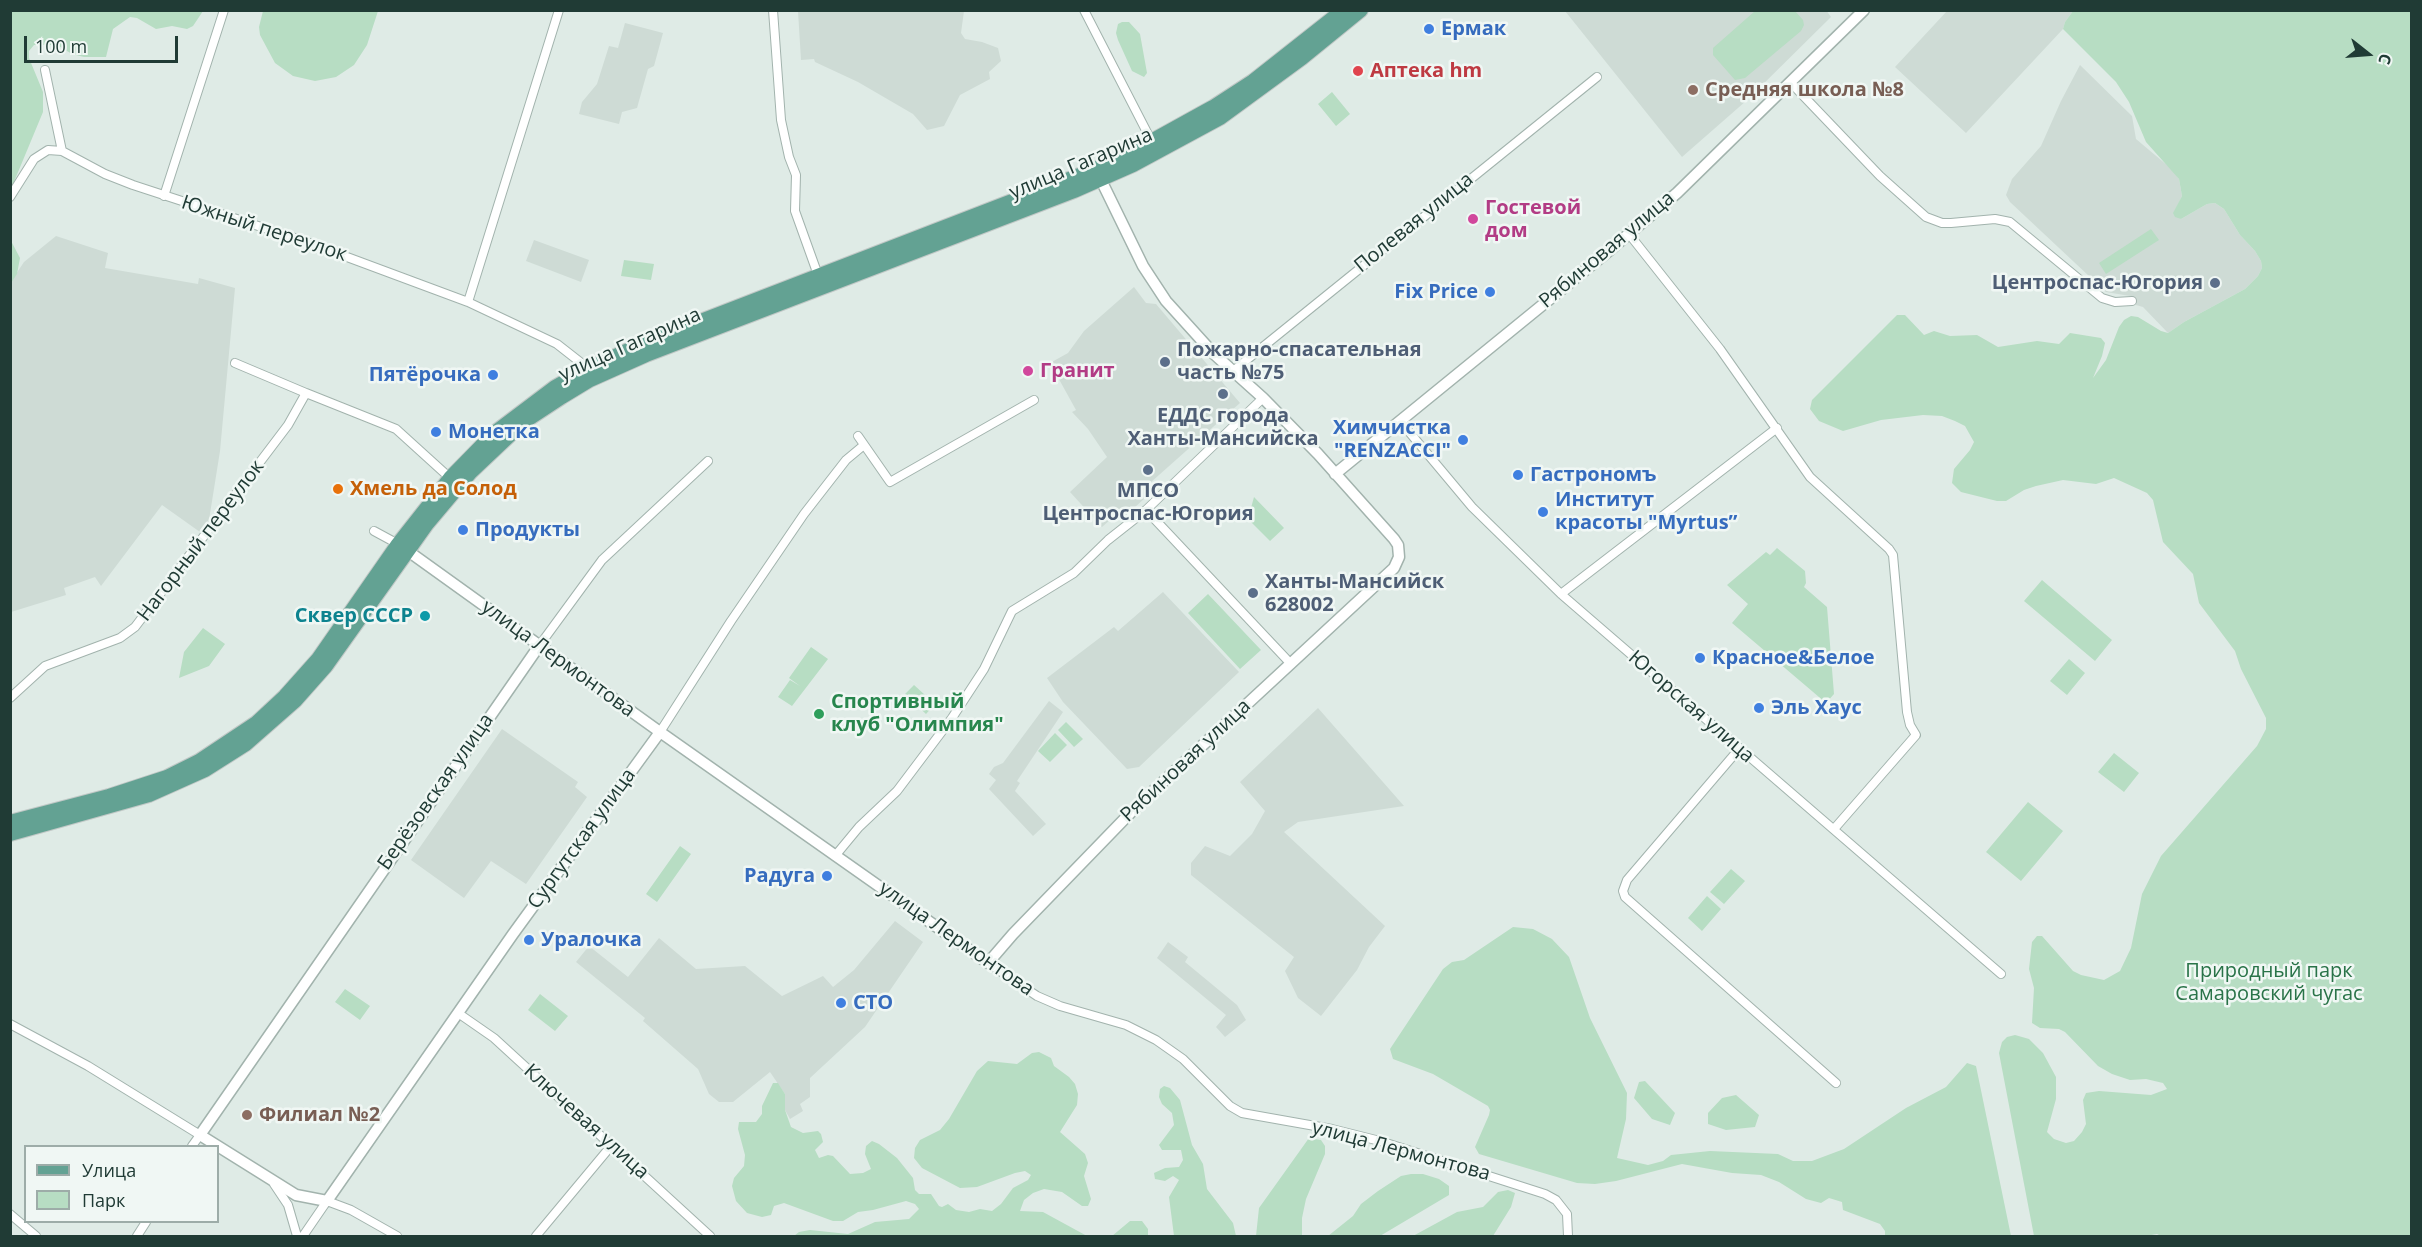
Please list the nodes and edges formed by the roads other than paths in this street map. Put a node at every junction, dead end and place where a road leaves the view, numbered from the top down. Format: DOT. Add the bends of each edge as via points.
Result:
graph roads {
  1 [pos="224,10"];
  2 [pos="559,10"];
  3 [pos="772,10"];
  4 [pos="1084,10"];
  5 [pos="1361,10"];
  6 [pos="1864,10"];
  7 [pos="1344,15"];
  8 [pos="45,70"];
  9 [pos="1597,77"];
  10 [pos="1791,82"];
  11 [pos="1155,147"];
  12 [pos="62,151"];
  13 [pos="1098,174"];
  14 [pos="164,196"];
  15 [pos="10,197"];
  16 [pos="1629,234"];
  17 [pos="820,280"];
  18 [pos="2132,301"];
  19 [pos="468,302"];
  20 [pos="235,363"];
  21 [pos="1233,371"];
  22 [pos="588,375"];
  23 [pos="306,393"];
  24 [pos="1263,398"];
  25 [pos="1034,399"];
  26 [pos="1400,420"];
  27 [pos="1777,428"];
  28 [pos="858,436"];
  29 [pos="864,445"];
  30 [pos="708,461"];
  31 [pos="1335,474"];
  32 [pos="450,478"];
  33 [pos="1146,510"];
  34 [pos="374,531"];
  35 [pos="403,548"];
  36 [pos="1561,594"];
  37 [pos="539,646"];
  38 [pos="1291,664"];
  39 [pos="10,698"];
  40 [pos="660,732"];
  41 [pos="1739,749"];
  42 [pos="10,822"];
  43 [pos="1834,830"];
  44 [pos="10,834"];
  45 [pos="836,856"];
  46 [pos="988,963"];
  47 [pos="2001,974"];
  48 [pos="458,1013"];
  49 [pos="10,1024"];
  50 [pos="1836,1083"];
  51 [pos="200,1135"];
  52 [pos="193,1145"];
  53 [pos="216,1145"];
  54 [pos="610,1146"];
  55 [pos="219,1147"];
  56 [pos="270,1179"];
  57 [pos="327,1201"];
  58 [pos="10,1214"];
  59 [pos="145,1223"];
  60 [pos="36,1236"];
  61 [pos="137,1236"];
  62 [pos="297,1236"];
  63 [pos="303,1236"];
  64 [pos="397,1236"];
  65 [pos="536,1236"];
  66 [pos="710,1236"];
  67 [pos="1568,1236"];
  1 -- 14 [label="street"];
  2 -- 19 [label="street"];
  3 -- 17 [label="street" via="781,120 796,175 795,211"];
  4 -- 11 [label="street"];
  5 -- 7 [label="main road, улица Гагарина"];
  6 -- 10 [label="street, Рябиновая улица"];
  7 -- 11 [label="main road, улица Гагарина" via="1220,118"];
  8 -- 12 [label="street"];
  9 -- 21 [label="street, Полевая улица"];
  10 -- 16 [label="street, Рябиновая улица" via="1724,149"];
  10 -- 18 [label="street" via="1926,217 1951,224 1995,219 2010,222 2102,298"];
  11 -- 13 [label="main road, улица Гагарина"];
  12 -- 14 [label="street, Южный переулок" via="105,174"];
  12 -- 15 [label="street" via="48,150 34,159"];
  13 -- 17 [label="main road, улица Гагарина"];
  13 -- 21 [label="street" via="1157,290"];
  14 -- 19 [label="street, Южный переулок" via="304,241"];
  16 -- 26 [label="street, Рябиновая улица"];
  16 -- 27 [label="street" via="1720,348"];
  17 -- 22 [label="main road, улица Гагарина"];
  19 -- 22 [label="street, Южный переулок" via="557,344"];
  20 -- 23 [label="street"];
  21 -- 24 [label="street"];
  22 -- 32 [label="main road, улица Гагарина" via="555,387 517,414"];
  22 -- 35 [label="main road, улица Гагарина" via="493,449"];
  23 -- 32 [label="street" via="396,429"];
  23 -- 39 [label="street, Нагорный переулок" via="288,425 135,627 120,638 45,666"];
  24 -- 31 [label="street"];
  24 -- 33 [label="street"];
  25 -- 29 [label="street" via="890,482"];
  26 -- 31 [label="street, Рябиновая улица"];
  26 -- 36 [label="street, Югорская улица" via="1472,507"];
  27 -- 36 [label="street"];
  27 -- 43 [label="street" via="1810,477 1888,549 1895,563 1907,712 1916,735"];
  28 -- 29 [label="street"];
  29 -- 40 [label="street, Сургутская улица" via="846,460 804,514"];
  30 -- 37 [label="street, Берёзовская улица" via="602,560"];
  31 -- 38 [label="street, Рябиновая улица" via="1394,539 1400,552 1394,568"];
  32 -- 35 [label="main road, улица Гагарина"];
  33 -- 38 [label="street"];
  33 -- 45 [label="street" via="1066,580 1012,611 991,656 952,718 897,791 859,827"];
  34 -- 35 [label="street"];
  35 -- 37 [label="street, улица Лермонтова"];
  35 -- 42 [label="main road, улица Гагарина" via="302,678 240,735 199,762 166,777"];
  35 -- 44 [label="main road, улица Гагарина" via="326,666 295,701 246,744 205,770 149,795"];
  36 -- 41 [label="street, Югорская улица"];
  37 -- 40 [label="street, улица Лермонтова"];
  37 -- 51 [label="street, Берёзовская улица"];
  38 -- 46 [label="street, Рябиновая улица" via="1138,805"];
  40 -- 45 [label="street, улица Лермонтова"];
  40 -- 48 [label="street, Сургутская улица"];
  41 -- 43 [label="street, Югорская улица"];
  41 -- 50 [label="street" via="1627,880 1623,891 1625,897"];
  43 -- 47 [label="street, Югорская улица"];
  45 -- 46 [label="street, улица Лермонтова"];
  46 -- 67 [label="street, улица Лермонтова" via="1037,996 1126,1025 1156,1040 1184,1059 1230,1106 1242,1113 1380,1141 1545,1194 1567,1214"];
  48 -- 54 [label="street, Ключевая улица" via="494,1038"];
  48 -- 57 [label="street, Сургутская улица"];
  49 -- 51 [label="street"];
  51 -- 52 [label="street, Берёзовская улица"];
  51 -- 53 [label="street"];
  54 -- 65 [label="street"];
  54 -- 66 [label="street, Ключевая улица"];
  55 -- 56 [label="street"];
  56 -- 57 [label="street" via="302,1197"];
  56 -- 62 [label="street" via="288,1205"];
  57 -- 63 [label="street, Сургутская улица"];
  57 -- 64 [label="street"];
  58 -- 60 [label="street"];
  59 -- 61 [label="street"];
}
